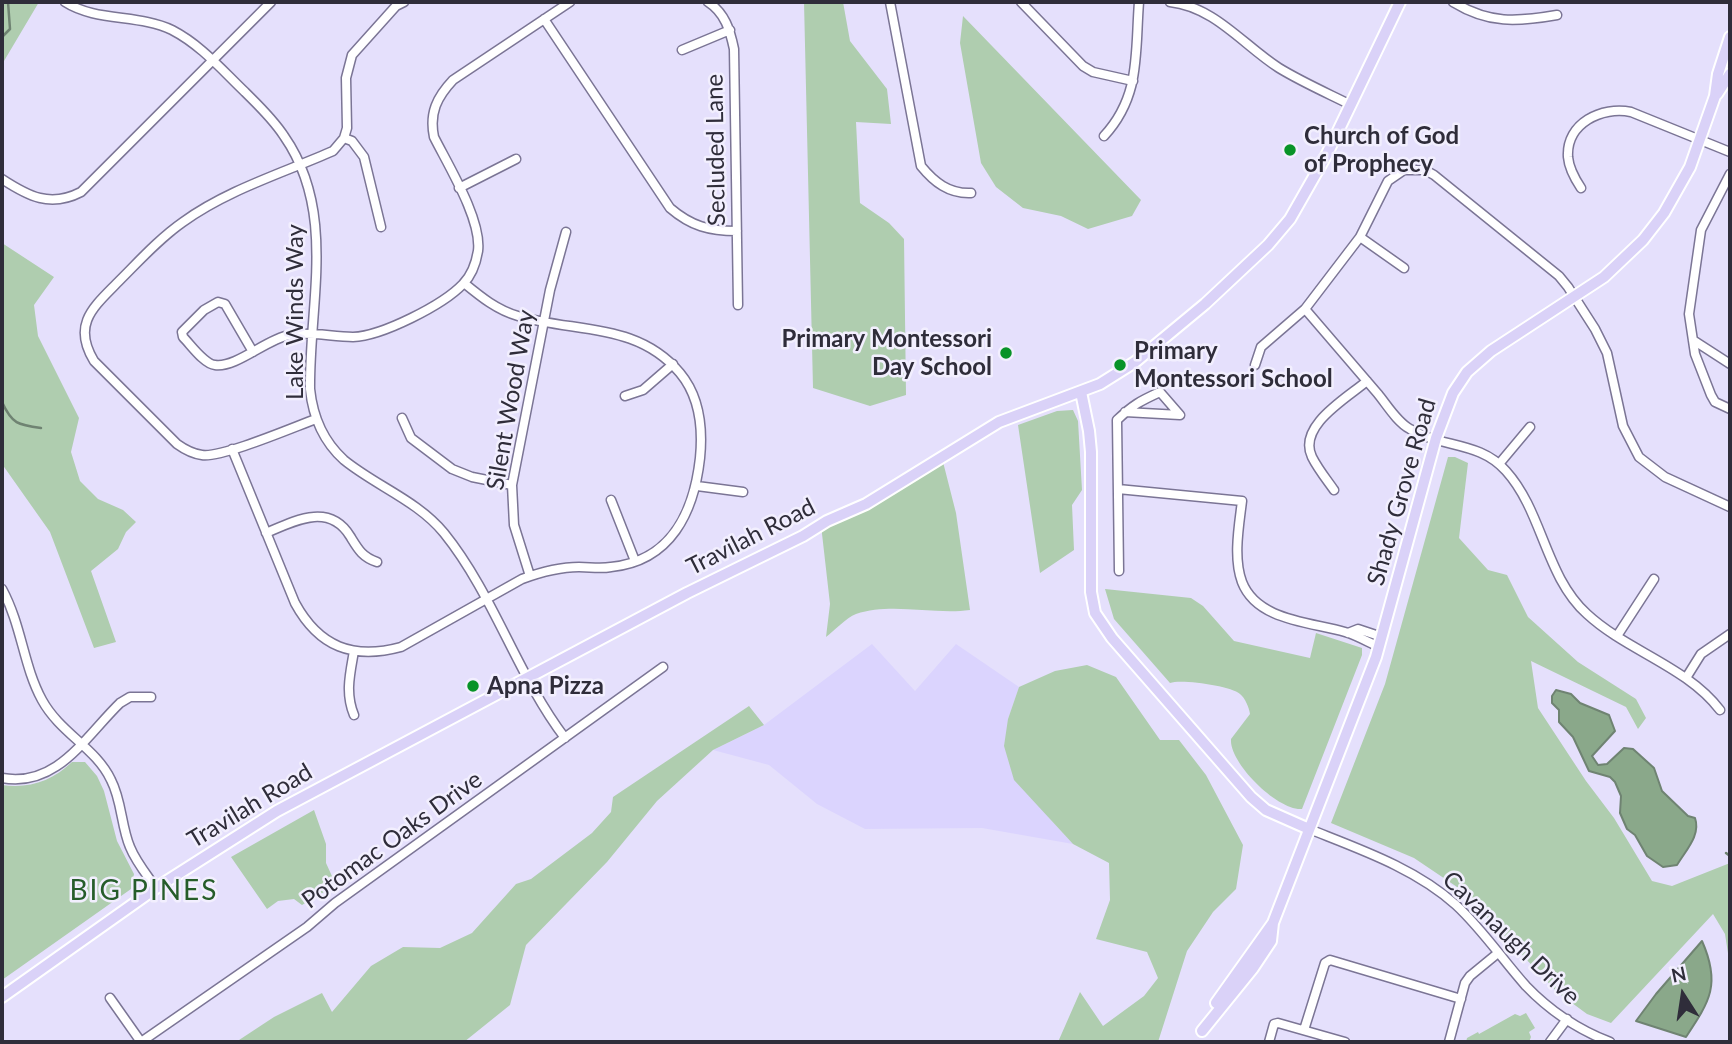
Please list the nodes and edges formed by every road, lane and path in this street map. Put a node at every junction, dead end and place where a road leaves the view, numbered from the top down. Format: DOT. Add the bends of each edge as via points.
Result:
graph roads {
  1 [pos="65,2"];
  2 [pos="271,2"];
  3 [pos="404,2"];
  4 [pos="570,2"];
  5 [pos="708,2"];
  6 [pos="890,2"];
  7 [pos="1022,2"];
  8 [pos="1139,2"];
  9 [pos="1170,2"];
  10 [pos="1400,2"];
  11 [pos="1453,2"];
  12 [pos="1557,15"];
  13 [pos="544,19"];
  14 [pos="730,30"];
  15 [pos="1730,37"];
  16 [pos="682,50"];
  17 [pos="213,60"];
  18 [pos="1730,74"];
  19 [pos="1133,81"];
  20 [pos="1715,96"];
  21 [pos="1351,105"];
  22 [pos="1104,136"];
  23 [pos="344,138"];
  24 [pos="1700,139"];
  25 [pos="1730,152"];
  26 [pos="516,159"];
  27 [pos="301,166"];
  28 [pos="1730,174"];
  29 [pos="2,179"];
  30 [pos="458,188"];
  31 [pos="1581,188"];
  32 [pos="971,192"];
  33 [pos="381,227"];
  34 [pos="737,231"];
  35 [pos="566,232"];
  36 [pos="1360,237"];
  37 [pos="1404,268"];
  38 [pos="464,283"];
  39 [pos="1575,297"];
  40 [pos="738,305"];
  41 [pos="1305,309"];
  42 [pos="545,321"];
  43 [pos="313,334"];
  44 [pos="1693,340"];
  45 [pos="253,352"];
  46 [pos="673,364"];
  47 [pos="1730,364"];
  48 [pos="1255,365"];
  49 [pos="1367,381"];
  50 [pos="1081,392"];
  51 [pos="625,396"];
  52 [pos="1730,409"];
  53 [pos="1125,412"];
  54 [pos="401,418"];
  55 [pos="316,419"];
  56 [pos="1530,426"];
  57 [pos="1436,438"];
  58 [pos="232,449"];
  59 [pos="1499,464"];
  60 [pos="512,485"];
  61 [pos="697,486"];
  62 [pos="1118,489"];
  63 [pos="1334,490"];
  64 [pos="743,492"];
  65 [pos="611,500"];
  66 [pos="1730,507"];
  67 [pos="266,533"];
  68 [pos="635,561"];
  69 [pos="377,562"];
  70 [pos="1119,571"];
  71 [pos="530,576"];
  72 [pos="1654,579"];
  73 [pos="2,589"];
  74 [pos="485,600"];
  75 [pos="1730,634"];
  76 [pos="1617,636"];
  77 [pos="1381,642"];
  78 [pos="354,652"];
  79 [pos="663,667"];
  80 [pos="529,677"];
  81 [pos="1686,678"];
  82 [pos="151,697"];
  83 [pos="1720,710"];
  84 [pos="354,715"];
  85 [pos="565,737"];
  86 [pos="81,744"];
  87 [pos="2,778"];
  88 [pos="1309,829"];
  89 [pos="156,888"];
  90 [pos="1498,953"];
  91 [pos="2,997"];
  92 [pos="110,998"];
  93 [pos="1461,999"];
  94 [pos="1567,1019"];
  95 [pos="1304,1030"];
  96 [pos="141,1042"];
  97 [pos="1196,1042"];
  98 [pos="1269,1042"];
  99 [pos="1345,1042"];
  100 [pos="1449,1042"];
  101 [pos="1550,1042"];
  102 [pos="1610,1042"];
  1 -- 17 [label="street, Lake Winds Way" via="170,29"];
  2 -- 17 [label="street"];
  3 -- 23 [label="street" via="352,55 346,78"];
  4 -- 13 [label="street"];
  5 -- 14 [label="street"];
  6 -- 32 [label="street" via="917,157 934,182 952,191"];
  7 -- 19 [label="street" via="1083,66"];
  8 -- 19 [label="street"];
  9 -- 21 [label="street" via="1218,21 1278,67"];
  10 -- 21 [label="main road, Travilah Road"];
  11 -- 12 [label="street" via="1491,19"];
  13 -- 30 [label="street" via="453,80 441,93 432,127"];
  13 -- 34 [label="street" via="670,208 702,228"];
  14 -- 16 [label="street"];
  14 -- 34 [label="street, Secluded Lane"];
  15 -- 20 [label="main road, Shady Grove Road"];
  17 -- 27 [label="street, Lake Winds Way" via="270,117"];
  17 -- 29 [label="street" via="81,192 45,201"];
  18 -- 20 [label="main road, Shady Grove Road"];
  19 -- 22 [label="street" via="1122,114"];
  20 -- 24 [label="main road, Shady Grove Road"];
  21 -- 50 [label="main road, Travilah Road" via="1301,201 1268,244 1135,362"];
  23 -- 27 [label="street" via="333,151"];
  23 -- 33 [label="street" via="364,156"];
  24 -- 25 [label="street"];
  24 -- 31 [label="street" via="1631,112 1599,112 1582,124 1569,150 1570,168"];
  24 -- 39 [label="main road, Shady Grove Road" via="1680,186 1643,240"];
  26 -- 30 [label="street"];
  27 -- 43 [label="street, Lake Winds Way" via="317,226"];
  27 -- 58 [label="street" via="221,199 183,222 91,309 84,326 86,348 94,361 177,444 202,455"];
  28 -- 44 [label="street" via="1699,237 1689,303"];
  30 -- 38 [label="street" via="478,237 475,262"];
  34 -- 40 [label="street, Secluded Lane"];
  35 -- 42 [label="street, Silent Wood Way"];
  36 -- 37 [label="street"];
  36 -- 39 [label="street" via="1388,181 1404,170 1425,170 1559,276"];
  36 -- 41 [label="street"];
  38 -- 42 [label="street" via="498,308"];
  38 -- 43 [label="street" via="446,299 384,330 354,337"];
  39 -- 57 [label="main road, Shady Grove Road" via="1479,360 1453,393"];
  39 -- 66 [label="street" via="1607,353 1623,426 1639,457 1665,477"];
  41 -- 48 [label="street" via="1261,347"];
  41 -- 49 [label="street"];
  42 -- 46 [label="street" via="635,339"];
  42 -- 60 [label="street, Silent Wood Way"];
  43 -- 45 [label="street" via="290,334"];
  43 -- 55 [label="street, Lake Winds Way" via="310,389"];
  44 -- 47 [label="street"];
  44 -- 52 [label="street" via="1713,399"];
  45 -- 45 [label="street" via="211,365 182,332 218,302 225,304"];
  46 -- 51 [label="street" via="643,390"];
  46 -- 61 [label="street" via="692,391 699,414"];
  49 -- 57 [label="street" via="1407,428"];
  49 -- 63 [label="street" via="1321,419 1311,436 1311,455"];
  50 -- 80 [label="main road, Travilah Road" via="999,422 866,504"];
  50 -- 88 [label="main road" via="1091,452 1090,580 1095,613 1251,797 1266,810"];
  53 -- 53 [label="street" via="1152,414 1180,415 1160,392"];
  53 -- 62 [label="street" via="1116,420"];
  54 -- 60 [label="street" via="411,438 452,468"];
  55 -- 58 [label="street"];
  55 -- 74 [label="street, Lake Winds Way" via="344,460 413,505 443,532"];
  56 -- 59 [label="street"];
  57 -- 59 [label="street" via="1475,449"];
  57 -- 77 [label="main road, Shady Grove Road"];
  58 -- 67 [label="street"];
  59 -- 76 [label="street" via="1521,493 1570,596"];
  60 -- 71 [label="street, Silent Wood Way" via="514,525"];
  61 -- 64 [label="street"];
  61 -- 68 [label="street" via="678,530"];
  62 -- 70 [label="street"];
  62 -- 77 [label="street" via="1242,502 1240,574 1250,593 1270,612 1348,633 1358,629"];
  65 -- 68 [label="street"];
  67 -- 69 [label="street" via="305,517 330,518 345,529 360,553"];
  67 -- 78 [label="street" via="305,621 327,642"];
  68 -- 71 [label="street" via="612,567 559,568"];
  71 -- 74 [label="street"];
  72 -- 76 [label="street"];
  73 -- 86 [label="street" via="43,701 60,726"];
  74 -- 78 [label="street" via="401,647"];
  74 -- 80 [label="street, Lake Winds Way"];
  75 -- 81 [label="street" via="1701,654"];
  76 -- 81 [label="street"];
  77 -- 88 [label="main road, Shady Grove Road"];
  78 -- 84 [label="street" via="348,691"];
  79 -- 85 [label="street, Potomac Oaks Drive"];
  80 -- 85 [label="street, Lake Winds Way"];
  80 -- 89 [label="main road, Travilah Road" via="277,811"];
  81 -- 83 [label="street"];
  82 -- 86 [label="street" via="130,697 120,703"];
  85 -- 96 [label="street, Potomac Oaks Drive" via="307,927"];
  86 -- 87 [label="street" via="61,765 42,776 17,781"];
  86 -- 89 [label="street" via="111,779 130,846"];
  88 -- 90 [label="street, Cavanaugh Drive" via="1421,879 1465,914"];
  88 -- 97 [label="main road, Shady Grove Road" via="1273,923 1271,941"];
  89 -- 91 [label="main road, Travilah Road"];
  90 -- 93 [label="street" via="1470,976"];
  90 -- 94 [label="street, Cavanaugh Drive" via="1527,987"];
  92 -- 96 [label="street"];
  93 -- 95 [label="street" via="1330,960 1325,963"];
  93 -- 100 [label="street"];
  94 -- 101 [label="street"];
  94 -- 102 [label="street, Cavanaugh Drive"];
  95 -- 98 [label="street" via="1274,1024"];
  95 -- 99 [label="street"];
}
